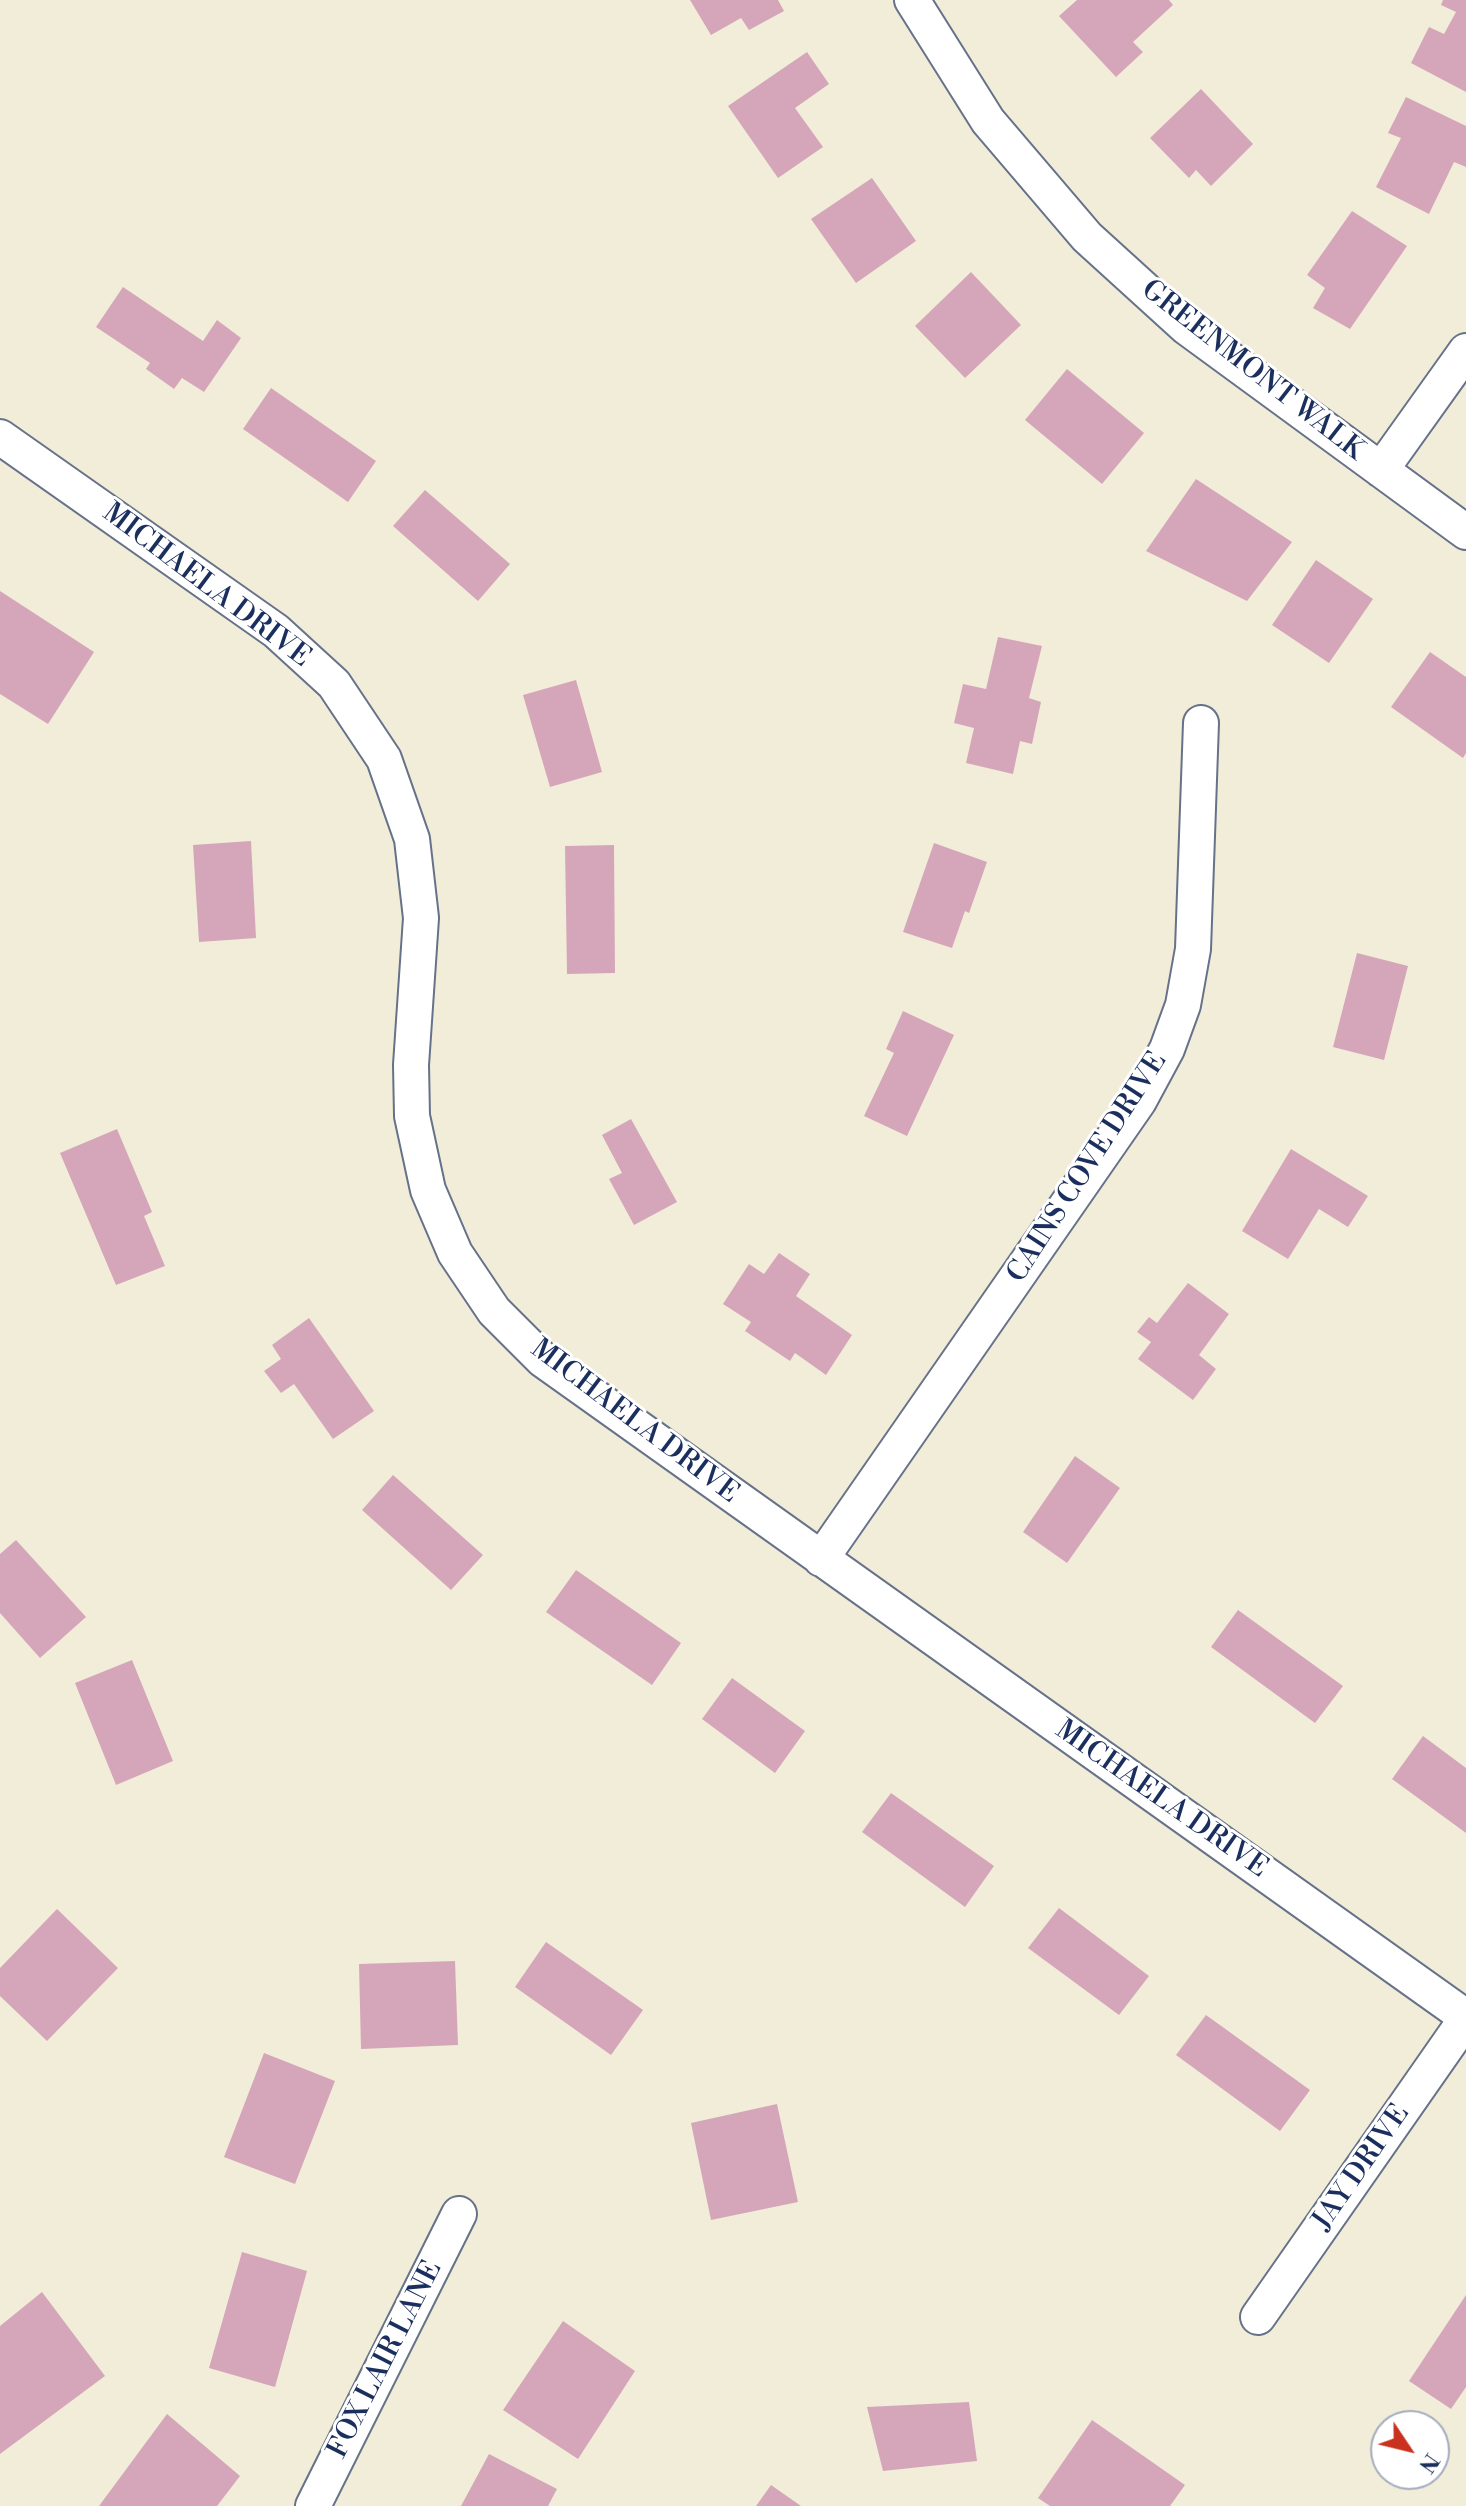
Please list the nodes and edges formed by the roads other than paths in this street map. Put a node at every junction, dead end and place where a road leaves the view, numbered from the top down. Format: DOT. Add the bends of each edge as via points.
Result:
graph roads {
  1 [pos="912,0"];
  2 [pos="1466,351"];
  3 [pos="0,437"];
  4 [pos="1381,470"];
  5 [pos="1466,532"];
  6 [pos="1201,723"];
  7 [pos="821,1559"];
  8 [pos="1466,2018"];
  9 [pos="459,2214"];
  10 [pos="1258,2317"];
  11 [pos="313,2506"];
  1 -- 4 [label="street, GREENMONT WALK" via="988,121 1087,237 1186,327"];
  2 -- 4 [label="street"];
  3 -- 7 [label="street, MICHAELA DRIVE" via="276,631 334,684 384,759 412,839 421,918 412,1116 428,1190 455,1253 494,1311 543,1360"];
  4 -- 5 [label="street, GREENMONT WALK"];
  6 -- 7 [label="street, CAINS COVE DRIVE" via="1193,949 1183,1005 1167,1049 1139,1101"];
  7 -- 8 [label="street, MICHAELA DRIVE"];
  8 -- 10 [label="street, JAY DRIVE"];
  9 -- 11 [label="street, FOX LAIR LANE"];
}
